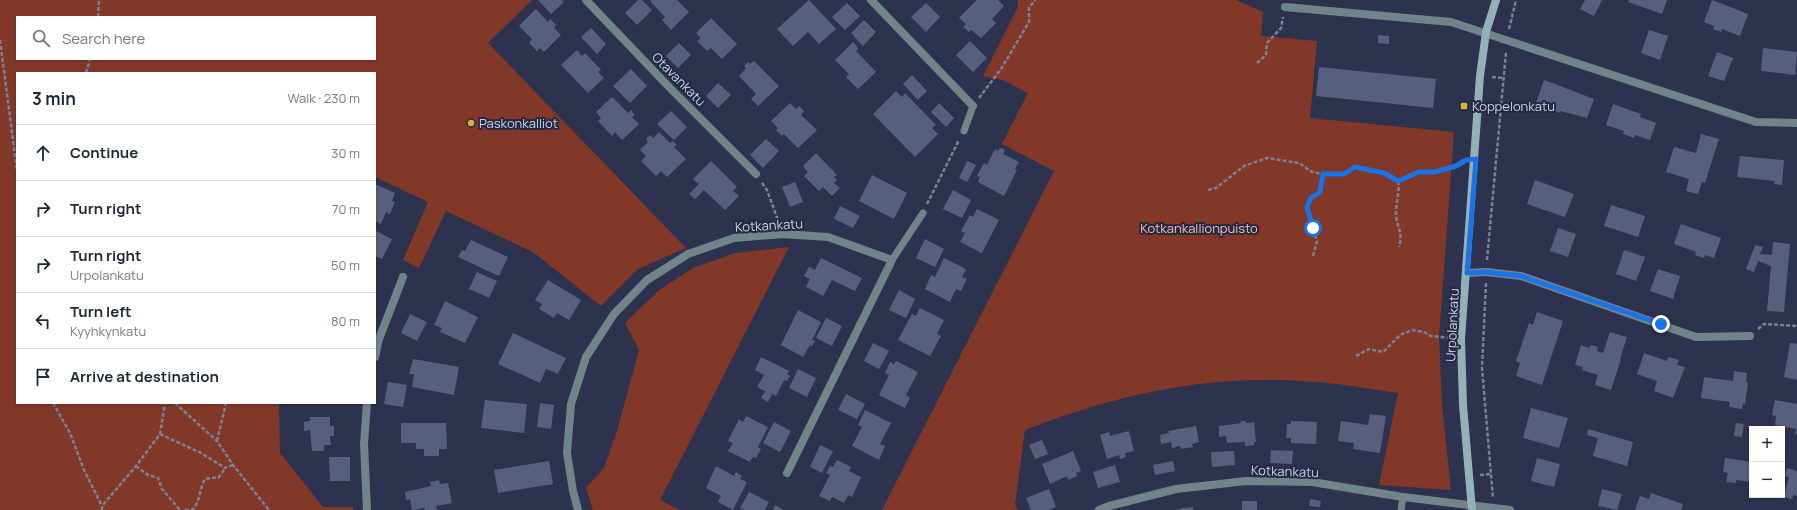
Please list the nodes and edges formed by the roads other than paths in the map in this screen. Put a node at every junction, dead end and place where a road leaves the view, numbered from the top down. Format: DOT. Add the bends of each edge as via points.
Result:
graph roads {
  1 [pos="586,0"];
  2 [pos="871,0"];
  3 [pos="1496,0"];
  4 [pos="1285,7"];
  5 [pos="1486,32"];
  6 [pos="973,106"];
  7 [pos="1797,123"];
  8 [pos="964,131"];
  9 [pos="756,174"];
  10 [pos="922,213"];
  11 [pos="892,260"];
  12 [pos="1467,273"];
  13 [pos="403,278"];
  14 [pos="1750,336"];
  15 [pos="376,352"];
  16 [pos="367,404"];
  17 [pos="787,473"];
  18 [pos="1403,497"];
  19 [pos="1471,508"];
  20 [pos="367,510"];
  21 [pos="578,510"];
  22 [pos="1100,510"];
  23 [pos="1401,510"];
  24 [pos="1510,510"];
  1 -- 9 [label="street, Otavankatu"];
  2 -- 6 [label="street"];
  3 -- 5 [label="main road, Urpolankatu"];
  4 -- 5 [label="street" via="1451,22"];
  5 -- 7 [label="street" via="1756,122"];
  5 -- 12 [label="main road, Urpolankatu" via="1480,76"];
  6 -- 8 [label="lane"];
  10 -- 11 [label="lane"];
  11 -- 17 [label="street"];
  11 -- 21 [label="street, Kotkankatu" via="828,237 783,234 734,238 688,254 648,280 614,314 586,357 571,404 567,453"];
  12 -- 14 [label="street" via="1486,272 1521,276 1696,336"];
  12 -- 19 [label="main road, Urpolankatu" via="1461,339"];
  13 -- 15 [label="street"];
  16 -- 20 [label="street" via="364,444"];
  18 -- 19 [label="street, Kotkankatu"];
  18 -- 22 [label="street, Kotkankatu" via="1312,482 1235,481 1176,489"];
  18 -- 23 [label="lane"];
  19 -- 24 [label="street, Kotkankatu"];
}
